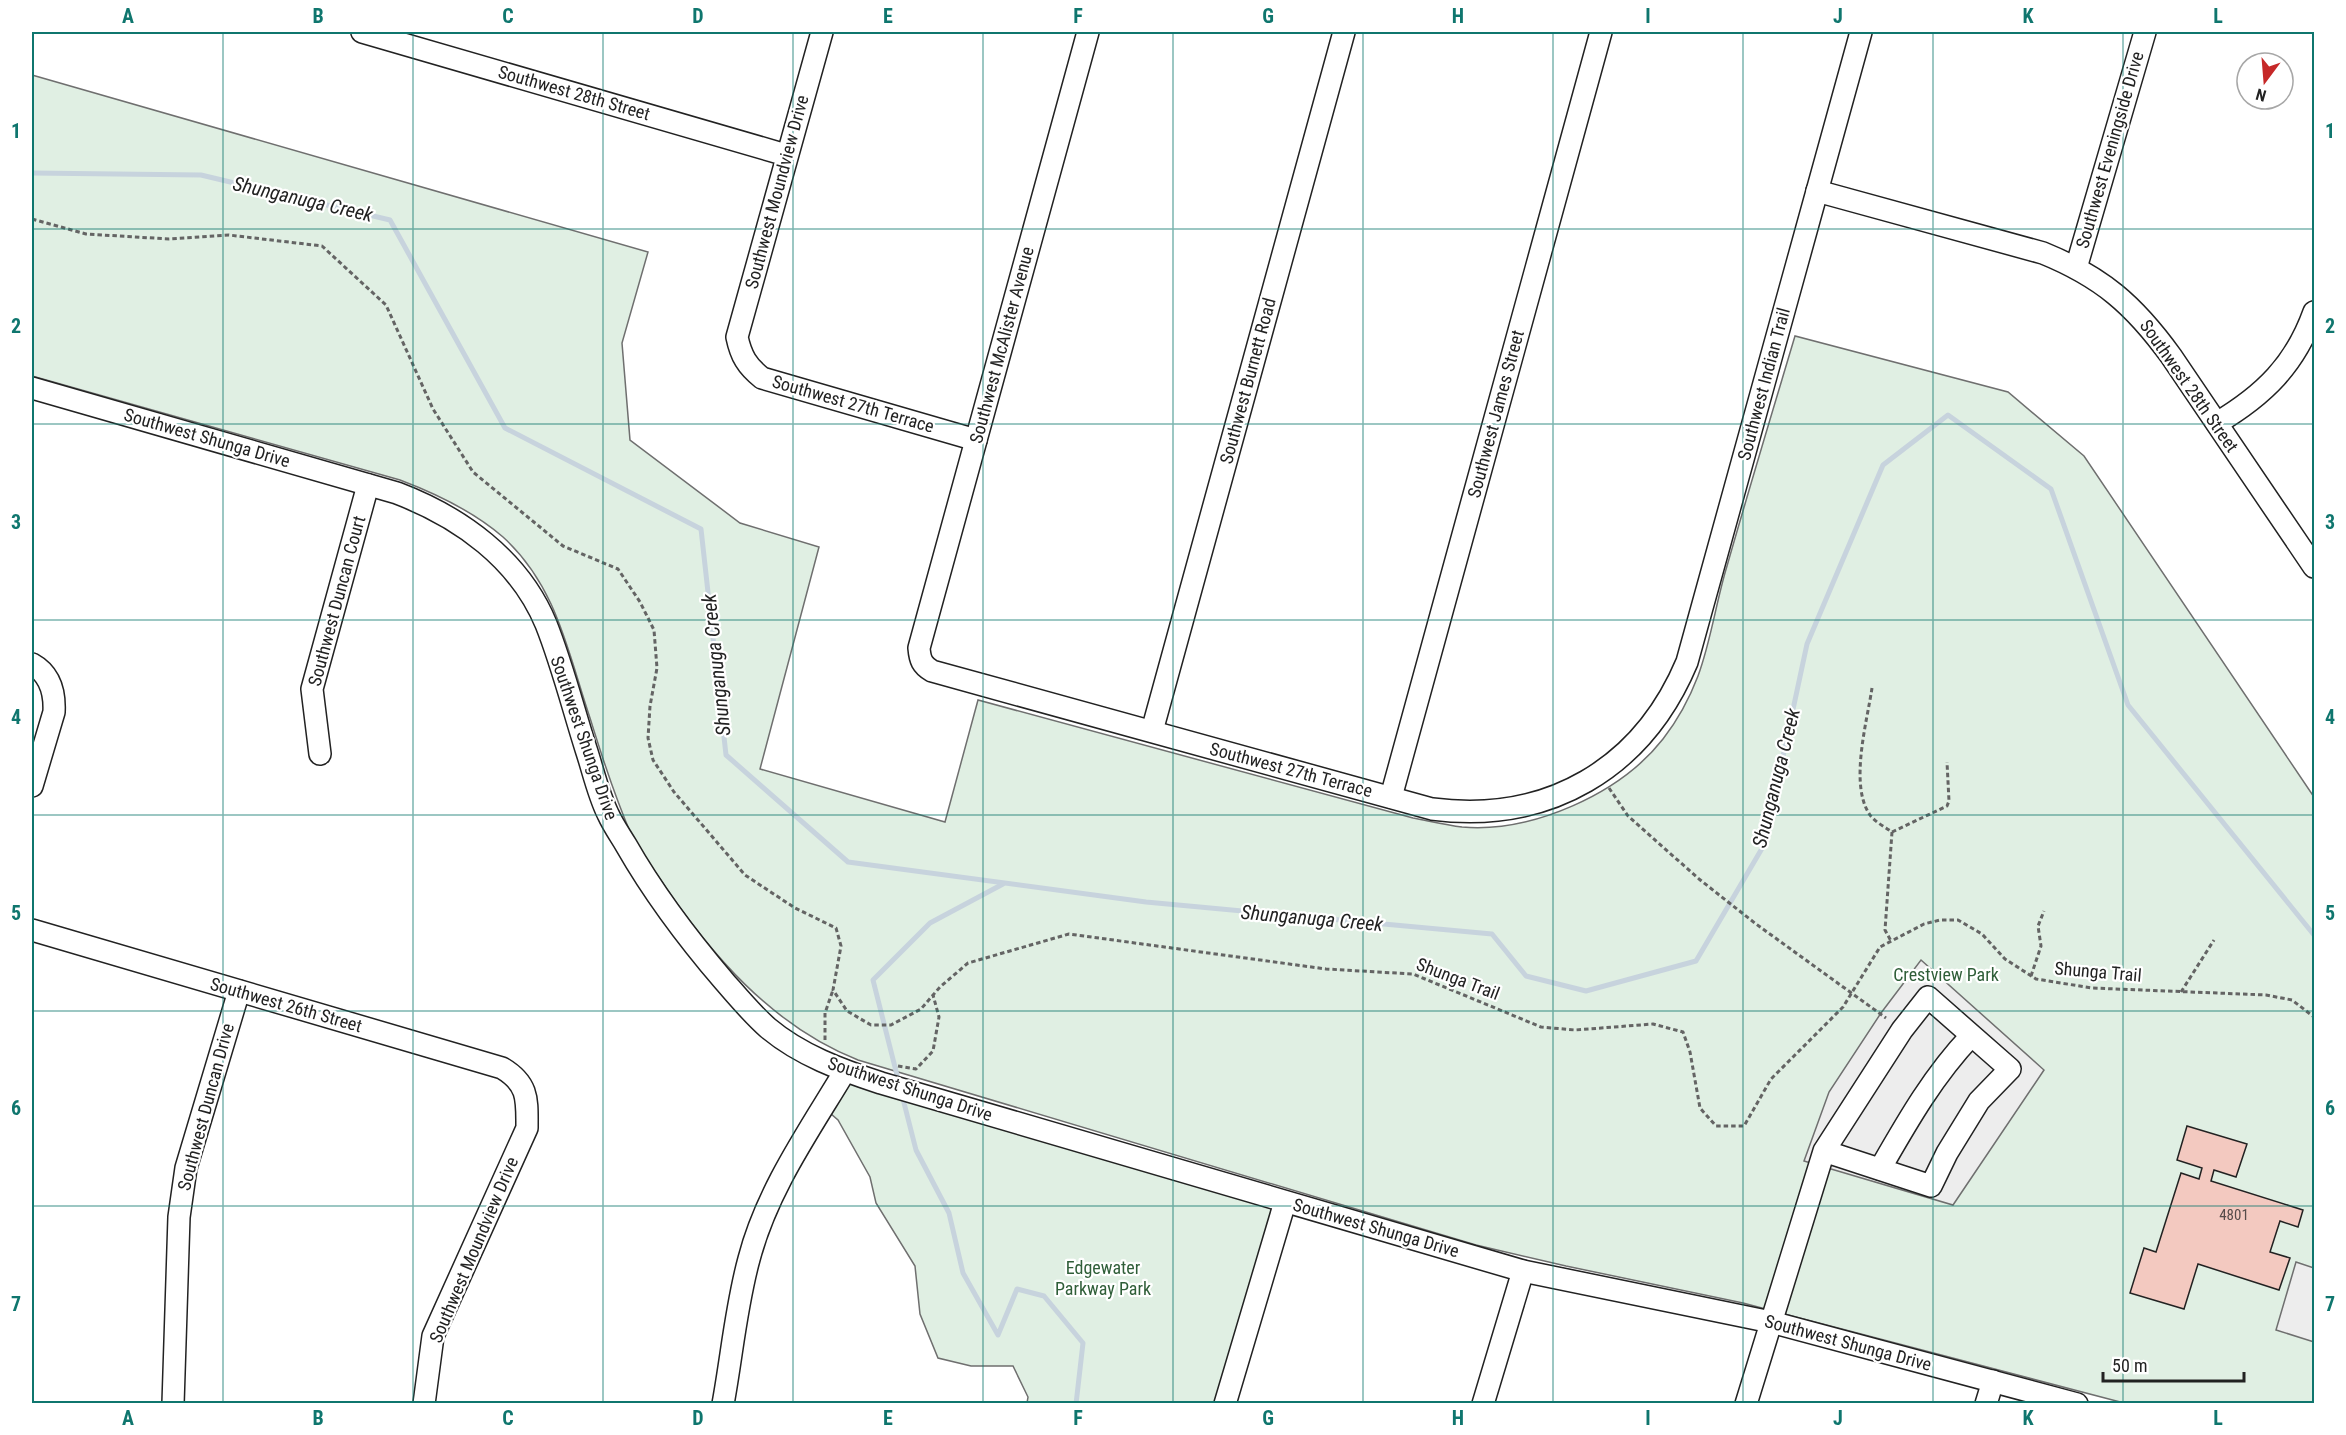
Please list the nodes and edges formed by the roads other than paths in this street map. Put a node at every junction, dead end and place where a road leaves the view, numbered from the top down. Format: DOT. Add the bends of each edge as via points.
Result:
graph roads {
  1 [pos="362,32"];
  2 [pos="822,32"];
  3 [pos="1088,32"];
  4 [pos="1344,32"];
  5 [pos="1601,32"];
  6 [pos="1861,32"];
  7 [pos="2145,32"];
  8 [pos="786,155"];
  9 [pos="1817,191"];
  10 [pos="2076,268"];
  11 [pos="2314,312"];
  12 [pos="741,354"];
  13 [pos="32,388"];
  14 [pos="2217,423"];
  15 [pos="976,440"];
  16 [pos="368,484"];
  17 [pos="2314,567"];
  18 [pos="920,660"];
  19 [pos="32,664"];
  20 [pos="1649,728"];
  21 [pos="1152,731"];
  22 [pos="320,754"];
  23 [pos="32,786"];
  24 [pos="1391,797"];
  25 [pos="32,930"];
  26 [pos="238,991"];
  27 [pos="1971,1036"];
  28 [pos="845,1071"];
  29 [pos="527,1098"];
  30 [pos="1824,1150"];
  31 [pos="1880,1169"];
  32 [pos="1285,1202"];
  33 [pos="1523,1271"];
  34 [pos="1772,1322"];
  35 [pos="1993,1381"];
  36 [pos="173,1404"];
  37 [pos="424,1404"];
  38 [pos="723,1404"];
  39 [pos="1225,1404"];
  40 [pos="1483,1404"];
  41 [pos="1746,1404"];
  42 [pos="1986,1404"];
  43 [pos="2077,1404"];
  1 -- 8 [label="street, Southwest 28th Street"];
  2 -- 8 [label="street, Southwest Moundview Drive"];
  3 -- 15 [label="street, Southwest McAlister Avenue"];
  4 -- 21 [label="street, Southwest Burnett Road"];
  5 -- 24 [label="street, Southwest James Street"];
  6 -- 9 [label="street, Southwest Indian Trail"];
  7 -- 10 [label="street, Southwest Eveningside Drive"];
  8 -- 12 [label="street, Southwest Moundview Drive" via="737,336"];
  9 -- 10 [label="street, Southwest 28th Street" via="2043,253"];
  9 -- 20 [label="street, Southwest Indian Trail" via="1687,662"];
  10 -- 14 [label="street, Southwest 28th Street" via="2122,299 2149,326"];
  11 -- 14 [label="street" via="2282,371 2246,406"];
  12 -- 15 [label="street, Southwest 27th Terrace" via="749,368 762,378"];
  13 -- 16 [label="street, Southwest Shunga Drive"];
  14 -- 17 [label="street, Southwest 28th Street"];
  15 -- 18 [label="street, Southwest McAlister Avenue" via="919,648"];
  16 -- 22 [label="street, Southwest Duncan Court" via="312,689"];
  16 -- 28 [label="street, Southwest Shunga Drive" via="426,504 455,519 507,564 545,623 607,814 636,863 704,957 766,1027"];
  18 -- 21 [label="street, Southwest 27th Terrace" via="932,671"];
  19 -- 23 [label="street" via="49,682 54,700"];
  20 -- 24 [label="street, Southwest 27th Terrace" via="1621,758 1599,774 1551,798 1522,807 1492,812 1451,811"];
  21 -- 24 [label="street, Southwest 27th Terrace"];
  25 -- 26 [label="street, Southwest 26th Street"];
  26 -- 29 [label="street, Southwest 26th Street" via="502,1068 516,1079"];
  26 -- 36 [label="street, Southwest Duncan Drive" via="186,1168 179,1217"];
  27 -- 30 [label="street" via="1928,998 1902,1030"];
  27 -- 31 [label="street" via="1924,1094"];
  27 -- 31 [label="street" via="2010,1069 1979,1101 1931,1186"];
  28 -- 32 [label="street, Southwest Shunga Drive"];
  28 -- 38 [label="street" via="786,1167 760,1226 738,1301"];
  29 -- 37 [label="street, Southwest Moundview Drive" via="527,1128 433,1336"];
  30 -- 31 [label="street"];
  30 -- 34 [label="street"];
  32 -- 33 [label="street, Southwest Shunga Drive"];
  32 -- 39 [label="street"];
  33 -- 34 [label="street, Southwest Shunga Drive"];
  33 -- 40 [label="street"];
  34 -- 35 [label="street, Southwest Shunga Drive"];
  34 -- 41 [label="street"];
  35 -- 42 [label="street"];
  35 -- 43 [label="street, Southwest Shunga Drive"];
}
